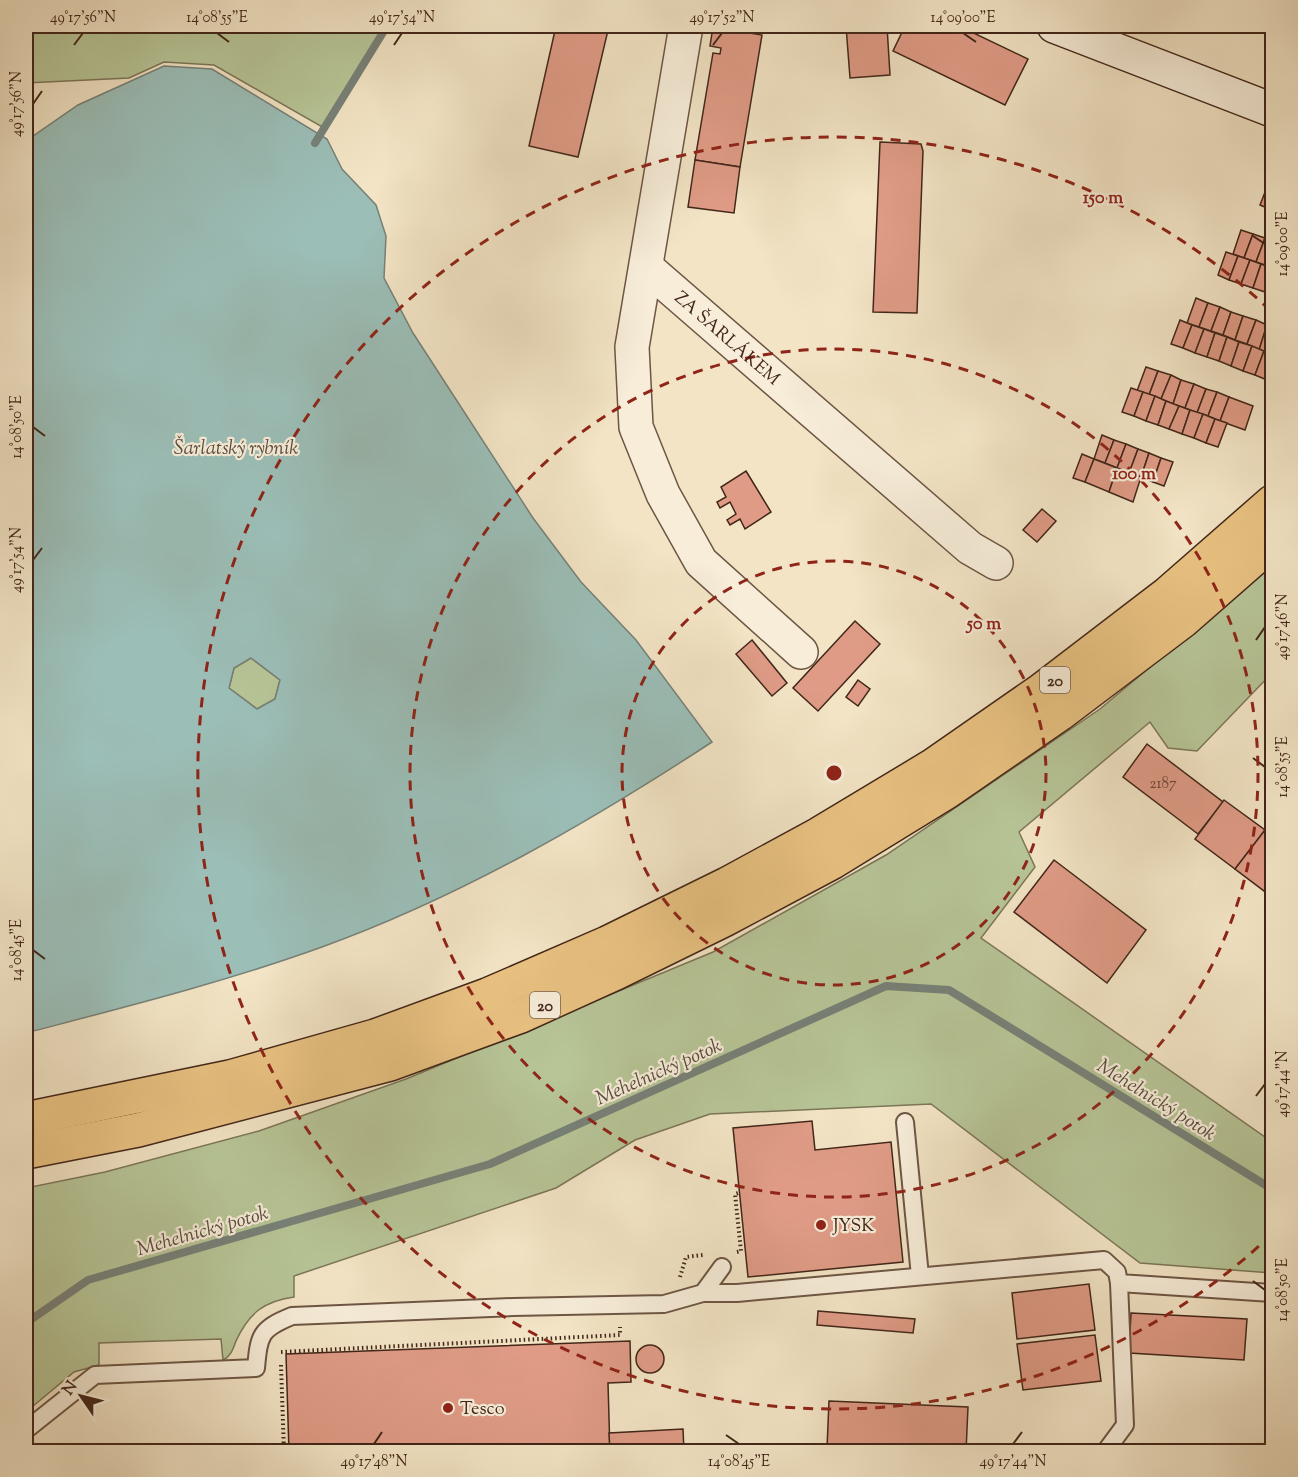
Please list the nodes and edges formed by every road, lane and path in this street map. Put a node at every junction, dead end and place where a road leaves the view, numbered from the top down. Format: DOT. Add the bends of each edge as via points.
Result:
graph roads {
  1 [pos="686,26"];
  2 [pos="1054,26"];
  3 [pos="1272,110"];
  4 [pos="646,267"];
  5 [pos="1272,502"];
  6 [pos="1272,543"];
  7 [pos="996,563"];
  8 [pos="801,652"];
  9 [pos="26,1119"];
  10 [pos="905,1122"];
  11 [pos="26,1152"];
  12 [pos="722,1267"];
  13 [pos="920,1276"];
  14 [pos="1119,1283"];
  15 [pos="703,1293"];
  16 [pos="1272,1293"];
  17 [pos="26,1430"];
  18 [pos="1105,1452"];
  1 -- 4 [label="street"];
  2 -- 3 [label="street"];
  4 -- 7 [label="street, ZA ŠARLÁKEM" via="970,548"];
  4 -- 8 [label="street" via="632,347 636,427 655,475 701,562"];
  5 -- 9 [label="highway, 20" via="1168,593 1040,691 932,766 819,834 608,943 488,995 375,1036 230,1077"];
  6 -- 11 [label="highway, 20" via="1183,621 1060,714 947,792 833,862 616,974 521,1016 390,1064 138,1130"];
  10 -- 13 [label="lane"];
  12 -- 15 [label="lane"];
  13 -- 14 [label="lane" via="1104,1260 1117,1272"];
  13 -- 15 [label="lane"];
  14 -- 16 [label="lane"];
  14 -- 18 [label="lane" via="1125,1425"];
  15 -- 17 [label="lane" via="664,1304 292,1316 270,1325 258,1341 256,1368 95,1375"];
}
